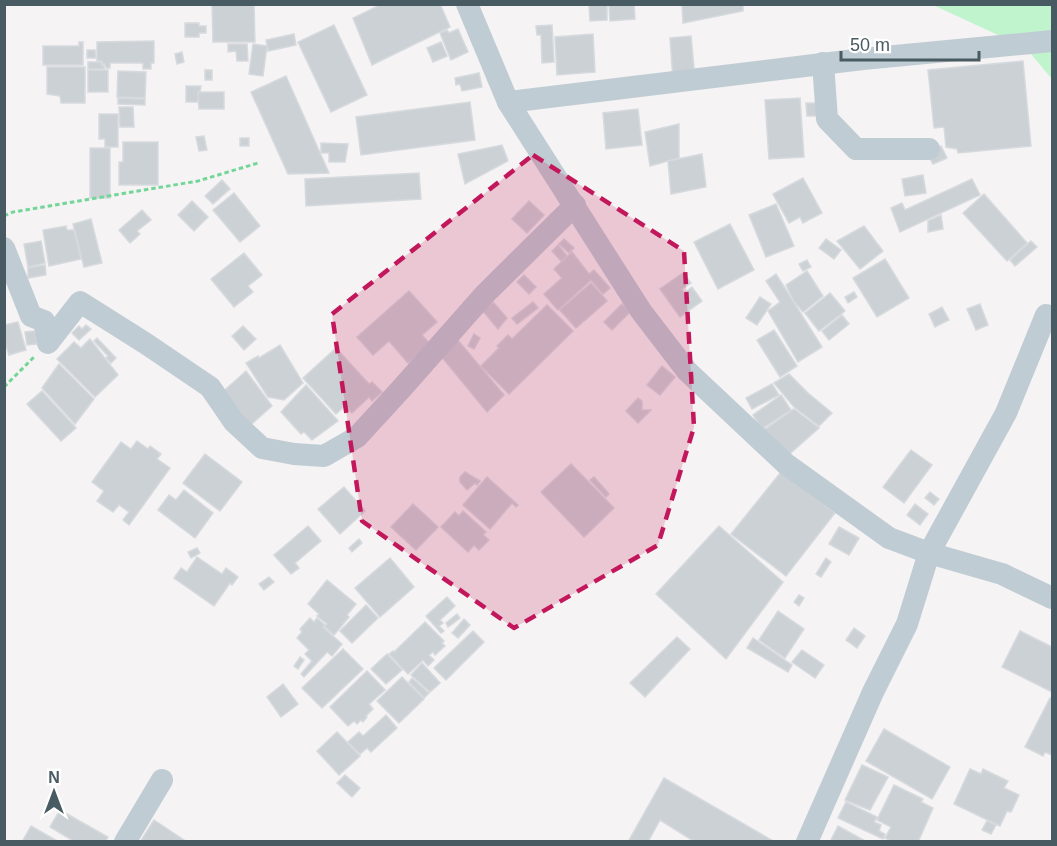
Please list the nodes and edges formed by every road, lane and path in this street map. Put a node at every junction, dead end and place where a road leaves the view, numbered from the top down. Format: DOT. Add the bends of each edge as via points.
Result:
graph roads {
  1 [pos="467,4"];
  2 [pos="1053,41"];
  3 [pos="823,63"];
  4 [pos="508,102"];
  5 [pos="929,149"];
  6 [pos="258,163"];
  7 [pos="575,205"];
  8 [pos="4,216"];
  9 [pos="4,249"];
  10 [pos="1053,316"];
  11 [pos="48,343"];
  12 [pos="4,387"];
  13 [pos="929,553"];
  14 [pos="1053,598"];
  15 [pos="162,780"];
  16 [pos="125,842"];
  17 [pos="807,842"];
  1 -- 4 [label="street"];
  2 -- 3 [label="street"];
  3 -- 4 [label="street"];
  3 -- 5 [label="street" via="827,119 856,149"];
  4 -- 7 [label="street"];
  6 -- 8 [label="path" via="198,181"];
  7 -- 11 [label="street" via="485,294 357,437 324,456 262,448 234,422 210,387 80,302"];
  7 -- 13 [label="street" via="640,311 687,371 786,464 889,538"];
  9 -- 11 [label="street" via="31,316 44,321"];
  10 -- 13 [label="street" via="1046,315 1006,414"];
  11 -- 12 [label="path"];
  13 -- 14 [label="street" via="1002,574"];
  13 -- 17 [label="street" via="907,624"];
  15 -- 16 [label="street"];
}
